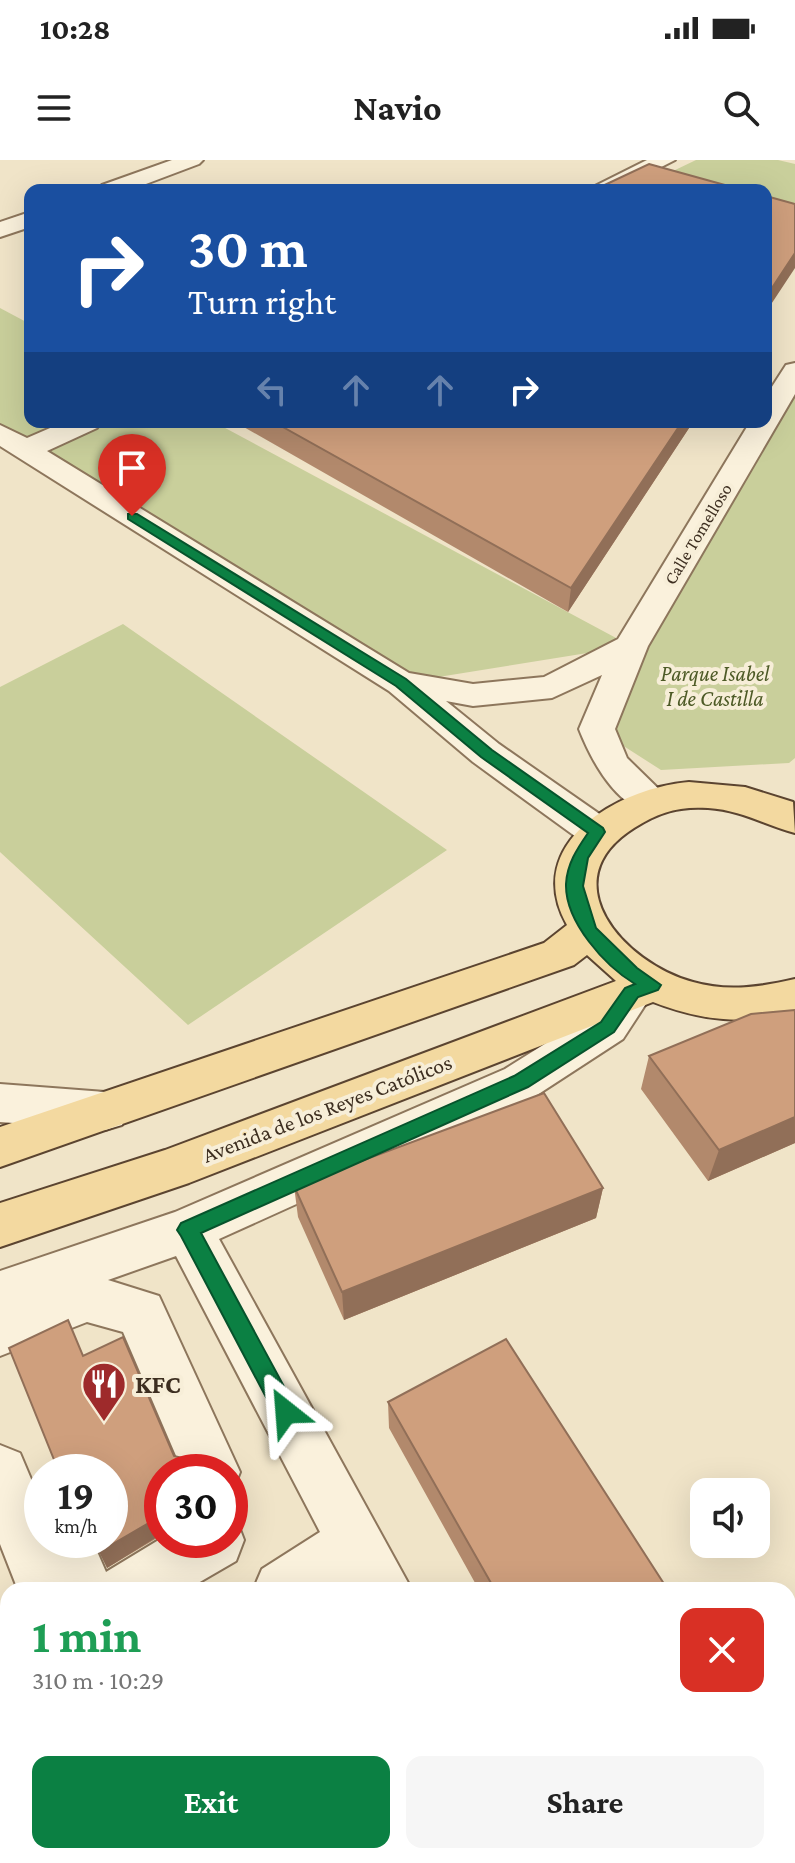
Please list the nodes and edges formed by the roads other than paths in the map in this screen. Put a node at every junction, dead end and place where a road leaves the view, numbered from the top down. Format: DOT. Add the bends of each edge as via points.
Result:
graph roads {
  1 [pos="192,160"];
  2 [pos="664,160"];
  3 [pos="126,184"];
  4 [pos="611,184"];
  5 [pos="24,221"];
  6 [pos="0,230"];
  7 [pos="795,371"];
  8 [pos="772,409"];
  9 [pos="64,428"];
  10 [pos="761,428"];
  11 [pos="12,442"];
  12 [pos="631,646"];
  13 [pos="401,683"];
  14 [pos="652,801"];
  15 [pos="790,809"];
  16 [pos="597,832"];
  17 [pos="589,931"];
  18 [pos="642,989"];
  19 [pos="795,996"];
  20 [pos="0,1103"];
  21 [pos="105,1111"];
  22 [pos="0,1147"];
  23 [pos="0,1225"];
  24 [pos="188,1230"];
  25 [pos="0,1295"];
  26 [pos="0,1332"];
  27 [pos="204,1454"];
  28 [pos="0,1471"];
  29 [pos="24,1484"];
  30 [pos="70,1558"];
  31 [pos="184,1558"];
  32 [pos="369,1566"];
  33 [pos="45,1582"];
  34 [pos="80,1582"];
  35 [pos="143,1582"];
  36 [pos="312,1582"];
  1 -- 3 [label="street"];
  2 -- 4 [label="street"];
  5 -- 6 [label="street"];
  7 -- 8 [label="street, Calle Tomelloso"];
  9 -- 11 [label="street"];
  10 -- 12 [label="street, Calle Tomelloso"];
  11 -- 13 [label="street"];
  12 -- 13 [label="street" via="552,687 473,695"];
  12 -- 14 [label="street, Calle Tomelloso" via="597,729 611,764"];
  13 -- 16 [label="street" via="486,753"];
  14 -- 15 [label="main road" via="727,796"];
  14 -- 16 [label="main road"];
  16 -- 17 [label="main road" via="580,857 574,886"];
  17 -- 18 [label="main road"];
  17 -- 21 [label="main road" via="559,954"];
  18 -- 19 [label="main road" via="719,1004 769,1004"];
  18 -- 23 [label="main road, Avenida de los Reyes Católicos" via="172,1168"];
  18 -- 24 [label="street" via="607,1027 521,1082"];
  20 -- 21 [label="street"];
  21 -- 22 [label="main road"];
  24 -- 25 [label="street"];
  24 -- 32 [label="street"];
  26 -- 27 [label="street" via="86,1298 141,1313"];
  28 -- 29 [label="street"];
  28 -- 33 [label="street"];
  30 -- 34 [label="street"];
  31 -- 35 [label="street"];
  32 -- 36 [label="street"];
}
